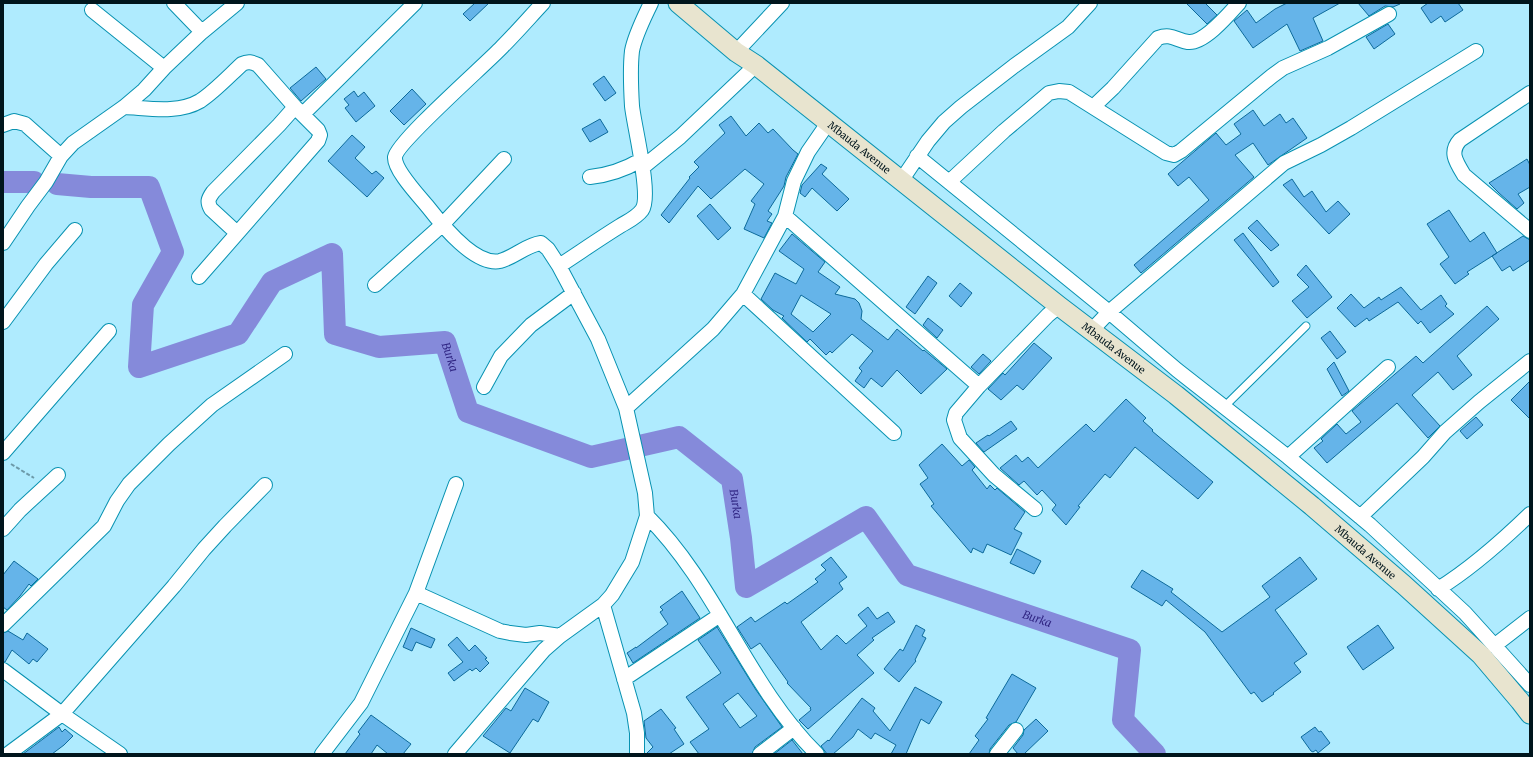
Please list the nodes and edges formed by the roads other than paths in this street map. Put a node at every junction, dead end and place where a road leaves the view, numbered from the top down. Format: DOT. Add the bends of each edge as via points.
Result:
graph roads {
  1 [pos="174,3"];
  2 [pos="237,3"];
  3 [pos="415,3"];
  4 [pos="543,3"];
  5 [pos="651,3"];
  6 [pos="678,3"];
  7 [pos="782,3"];
  8 [pos="1090,3"];
  9 [pos="1239,3"];
  10 [pos="92,10"];
  11 [pos="1389,14"];
  12 [pos="202,32"];
  13 [pos="1476,51"];
  14 [pos="736,52"];
  15 [pos="756,66"];
  16 [pos="164,68"];
  17 [pos="1530,93"];
  18 [pos="124,107"];
  19 [pos="1093,107"];
  20 [pos="299,111"];
  21 [pos="828,123"];
  22 [pos="3,124"];
  23 [pos="61,156"];
  24 [pos="917,156"];
  25 [pos="504,159"];
  26 [pos="642,163"];
  27 [pos="590,177"];
  28 [pos="901,180"];
  29 [pos="949,182"];
  30 [pos="786,216"];
  31 [pos="442,225"];
  32 [pos="75,230"];
  33 [pos="1530,231"];
  34 [pos="237,232"];
  35 [pos="3,243"];
  36 [pos="559,266"];
  37 [pos="199,277"];
  38 [pos="375,285"];
  39 [pos="574,293"];
  40 [pos="743,294"];
  41 [pos="1059,306"];
  42 [pos="1109,312"];
  43 [pos="3,322"];
  44 [pos="1306,326"];
  45 [pos="109,331"];
  46 [pos="1091,331"];
  47 [pos="285,354"];
  48 [pos="1530,361"];
  49 [pos="1388,367"];
  50 [pos="978,386"];
  51 [pos="484,387"];
  52 [pos="1224,407"];
  53 [pos="626,408"];
  54 [pos="894,433"];
  55 [pos="1288,457"];
  56 [pos="6,458"];
  57 [pos="58,475"];
  58 [pos="456,484"];
  59 [pos="265,485"];
  60 [pos="1035,509"];
  61 [pos="1530,514"];
  62 [pos="647,516"];
  63 [pos="1360,517"];
  64 [pos="3,529"];
  65 [pos="1438,589"];
  66 [pos="416,593"];
  67 [pos="603,605"];
  68 [pos="720,615"];
  69 [pos="1530,618"];
  70 [pos="3,625"];
  71 [pos="560,636"];
  72 [pos="1494,646"];
  73 [pos="3,670"];
  74 [pos="624,679"];
  75 [pos="1530,685"];
  76 [pos="1527,702"];
  77 [pos="62,714"];
  78 [pos="794,728"];
  79 [pos="1016,730"];
  80 [pos="8,754"];
  81 [pos="120,754"];
  82 [pos="322,754"];
  83 [pos="455,754"];
  84 [pos="637,754"];
  85 [pos="760,754"];
  86 [pos="817,754"];
  87 [pos="997,754"];
  1 -- 12 [label="street"];
  2 -- 12 [label="street"];
  3 -- 20 [label="street"];
  4 -- 31 [label="street" via="502,48 417,129 395,156 400,172"];
  5 -- 26 [label="street" via="632,51 632,106"];
  6 -- 14 [label="street, Mbauda Avenue"];
  7 -- 14 [label="street"];
  8 -- 24 [label="street" via="1068,27 944,122"];
  9 -- 19 [label="street" via="1216,27 1198,39 1190,42 1166,35 1158,38"];
  10 -- 16 [label="street"];
  11 -- 19 [label="street" via="1328,48 1283,68 1174,155 1166,153"];
  12 -- 16 [label="street"];
  13 -- 42 [label="street" via="1322,145 1284,163"];
  14 -- 15 [label="street, Mbauda Avenue"];
  15 -- 21 [label="street, Mbauda Avenue"];
  15 -- 26 [label="street" via="680,137"];
  16 -- 18 [label="street"];
  17 -- 33 [label="street" via="1460,140 1455,146 1454,153 1464,175"];
  18 -- 20 [label="street" via="174,108 192,105 242,64 251,62 258,65"];
  18 -- 23 [label="street" via="73,143"];
  19 -- 29 [label="street" via="1069,92 1049,94"];
  20 -- 34 [label="street" via="318,130 318,141"];
  20 -- 34 [label="street" via="208,198 211,209"];
  21 -- 28 [label="street, Mbauda Avenue"];
  21 -- 30 [label="street" via="808,152 794,181"];
  22 -- 23 [label="street" via="14,120 25,124"];
  23 -- 35 [label="street"];
  24 -- 28 [label="street"];
  24 -- 29 [label="street"];
  25 -- 31 [label="street"];
  26 -- 27 [label="street" via="616,173"];
  26 -- 36 [label="street" via="645,198 643,209 636,217"];
  28 -- 41 [label="street, Mbauda Avenue"];
  29 -- 42 [label="street"];
  30 -- 40 [label="street"];
  30 -- 50 [label="street"];
  31 -- 36 [label="street" via="479,256 488,260 500,261 533,244 542,243"];
  31 -- 38 [label="street"];
  32 -- 43 [label="street"];
  34 -- 37 [label="street"];
  36 -- 39 [label="street"];
  39 -- 51 [label="street" via="531,325 501,356"];
  39 -- 53 [label="street" via="598,339"];
  40 -- 53 [label="street" via="713,329"];
  40 -- 54 [label="street"];
  41 -- 46 [label="street, Mbauda Avenue"];
  41 -- 50 [label="street"];
  42 -- 46 [label="street"];
  42 -- 52 [label="street"];
  44 -- 52 [label="lane"];
  45 -- 56 [label="street"];
  46 -- 76 [label="street, Mbauda Avenue" via="1176,395 1312,506 1481,655"];
  47 -- 70 [label="street" via="212,405 169,444 129,484 104,526"];
  48 -- 63 [label="street" via="1445,432 1423,457"];
  49 -- 55 [label="street"];
  50 -- 60 [label="street" via="956,413 954,420 960,438 994,475"];
  52 -- 55 [label="street"];
  53 -- 62 [label="street" via="645,493"];
  55 -- 63 [label="street"];
  57 -- 64 [label="street"];
  58 -- 66 [label="street"];
  59 -- 77 [label="street" via="209,543"];
  61 -- 65 [label="street" via="1477,562"];
  62 -- 67 [label="street" via="632,562 619,585"];
  62 -- 68 [label="street" via="664,532"];
  63 -- 65 [label="street"];
  65 -- 72 [label="street" via="1465,613"];
  66 -- 71 [label="street" via="510,634 540,633"];
  66 -- 82 [label="street" via="361,703"];
  67 -- 71 [label="street"];
  67 -- 74 [label="street"];
  68 -- 74 [label="street"];
  68 -- 78 [label="street" via="772,699"];
  69 -- 72 [label="street"];
  71 -- 83 [label="street" via="532,664"];
  72 -- 75 [label="street"];
  73 -- 77 [label="street"];
  74 -- 84 [label="street" via="634,713"];
  77 -- 80 [label="street"];
  77 -- 81 [label="street"];
  78 -- 85 [label="street"];
  78 -- 86 [label="street"];
  79 -- 87 [label="street"];
}
